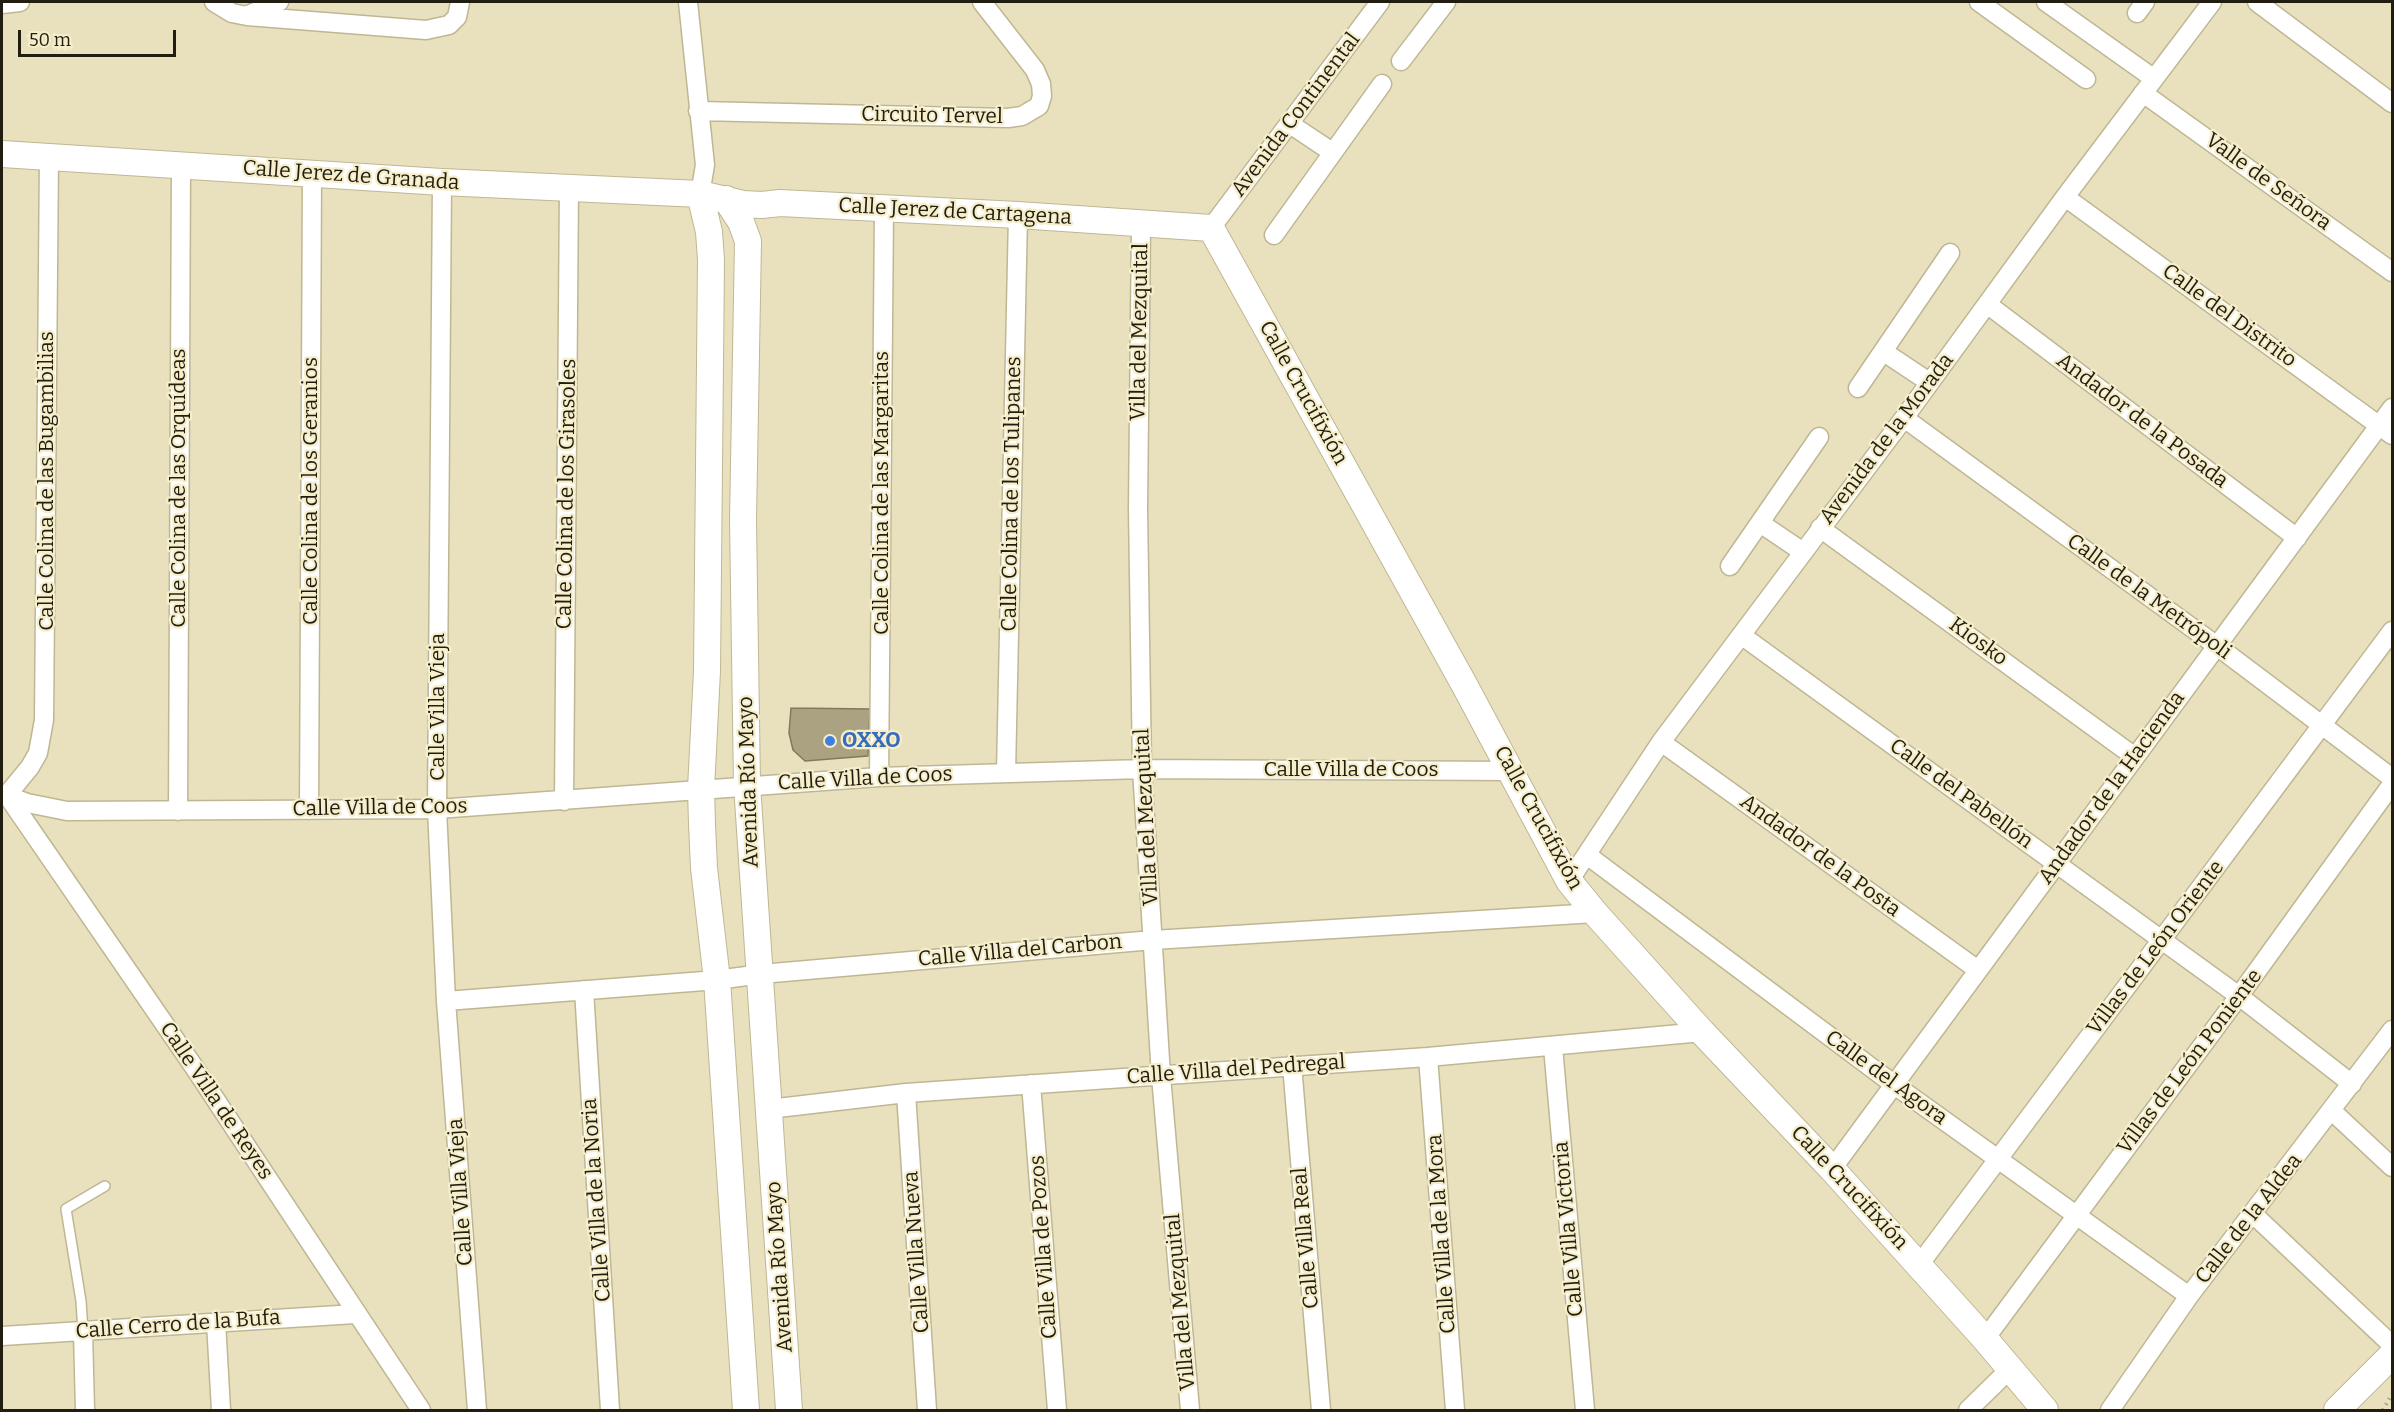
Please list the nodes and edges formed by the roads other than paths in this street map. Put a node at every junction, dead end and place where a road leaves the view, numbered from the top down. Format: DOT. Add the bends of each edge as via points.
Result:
graph roads {
  1 [pos="20,2"];
  2 [pos="214,2"];
  3 [pos="279,2"];
  4 [pos="460,2"];
  5 [pos="688,2"];
  6 [pos="981,2"];
  7 [pos="1380,2"];
  8 [pos="1446,2"];
  9 [pos="1979,2"];
  10 [pos="2046,2"];
  11 [pos="2209,2"];
  12 [pos="2257,2"];
  13 [pos="2,4"];
  14 [pos="2000,7"];
  15 [pos="247,16"];
  16 [pos="1401,61"];
  17 [pos="2086,80"];
  18 [pos="1382,84"];
  19 [pos="2148,86"];
  20 [pos="2392,103"];
  21 [pos="698,111"];
  22 [pos="1290,124"];
  23 [pos="1332,152"];
  24 [pos="2,154"];
  25 [pos="49,156"];
  26 [pos="181,165"];
  27 [pos="705,165"];
  28 [pos="312,173"];
  29 [pos="442,182"];
  30 [pos="569,187"];
  31 [pos="700,194"];
  32 [pos="2065,197"];
  33 [pos="726,199"];
  34 [pos="884,209"];
  35 [pos="1018,215"];
  36 [pos="1141,223"];
  37 [pos="1211,228"];
  38 [pos="1274,235"];
  39 [pos="1950,254"];
  40 [pos="2392,272"];
  41 [pos="1987,304"];
  42 [pos="1884,351"];
  43 [pos="1929,382"];
  44 [pos="1858,388"];
  45 [pos="2392,408"];
  46 [pos="1904,418"];
  47 [pos="2386,430"];
  48 [pos="1819,437"];
  49 [pos="1760,523"];
  50 [pos="1820,528"];
  51 [pos="2296,538"];
  52 [pos="1803,552"];
  53 [pos="1730,566"];
  54 [pos="2392,631"];
  55 [pos="1741,634"];
  56 [pos="2217,646"];
  57 [pos="2321,726"];
  58 [pos="1661,742"];
  59 [pos="2135,757"];
  60 [pos="1142,769"];
  61 [pos="1511,771"];
  62 [pos="1006,773"];
  63 [pos="879,777"];
  64 [pos="2392,778"];
  65 [pos="2392,784"];
  66 [pos="747,785"];
  67 [pos="701,789"];
  68 [pos="3,792"];
  69 [pos="564,801"];
  70 [pos="437,809"];
  71 [pos="309,810"];
  72 [pos="178,811"];
  73 [pos="1587,855"];
  74 [pos="2056,863"];
  75 [pos="1569,880"];
  76 [pos="1595,913"];
  77 [pos="1153,940"];
  78 [pos="2162,940"];
  79 [pos="1978,970"];
  80 [pos="760,974"];
  81 [pos="717,980"];
  82 [pos="584,990"];
  83 [pos="2239,996"];
  84 [pos="446,1001"];
  85 [pos="2392,1030"];
  86 [pos="1702,1032"];
  87 [pos="1553,1047"];
  88 [pos="1428,1057"];
  89 [pos="1292,1065"];
  90 [pos="1161,1076"];
  91 [pos="2352,1083"];
  92 [pos="1031,1084"];
  93 [pos="1896,1086"];
  94 [pos="906,1093"];
  95 [pos="769,1109"];
  96 [pos="2332,1111"];
  97 [pos="1999,1160"];
  98 [pos="2392,1167"];
  99 [pos="1832,1169"];
  100 [pos="105,1186"];
  101 [pos="2253,1214"];
  102 [pos="2076,1215"];
  103 [pos="1919,1265"];
  104 [pos="2189,1296"];
  105 [pos="355,1314"];
  106 [pos="216,1322"];
  107 [pos="83,1332"];
  108 [pos="2,1336"];
  109 [pos="1985,1339"];
  110 [pos="2392,1345"];
  111 [pos="2392,1355"];
  112 [pos="2010,1369"];
  113 [pos="85,1410"];
  114 [pos="220,1410"];
  115 [pos="420,1410"];
  116 [pos="477,1410"];
  117 [pos="610,1410"];
  118 [pos="746,1410"];
  119 [pos="789,1410"];
  120 [pos="927,1410"];
  121 [pos="1057,1410"];
  122 [pos="1190,1410"];
  123 [pos="1321,1410"];
  124 [pos="1455,1410"];
  125 [pos="1586,1410"];
  126 [pos="1968,1410"];
  127 [pos="2045,1410"];
  128 [pos="2110,1410"];
  129 [pos="2337,1410"];
  1 -- 13 [label="street"];
  2 -- 15 [label="street" via="232,13"];
  3 -- 15 [label="street"];
  4 -- 15 [label="street" via="457,17 449,25 426,30"];
  5 -- 21 [label="street, Avenida Río Mayo"];
  6 -- 21 [label="street, Circuito Tervel" via="1035,70 1041,84 1039,106 1022,116"];
  7 -- 22 [label="street, Avenida Continental"];
  8 -- 16 [label="street"];
  9 -- 14 [label="street"];
  10 -- 19 [label="street, Valle de Señora"];
  11 -- 19 [label="street, Avenida de la Morada"];
  12 -- 20 [label="street"];
  14 -- 17 [label="street"];
  18 -- 23 [label="street"];
  19 -- 32 [label="street, Avenida de la Morada"];
  19 -- 40 [label="street, Valle de Señora"];
  21 -- 27 [label="street, Avenida Río Mayo"];
  22 -- 23 [label="street"];
  22 -- 37 [label="street, Avenida Continental"];
  23 -- 38 [label="street"];
  24 -- 25 [label="street, Calle Jerez de Granada"];
  25 -- 26 [label="street, Calle Jerez de Granada"];
  25 -- 68 [label="street, Calle Colina de las Bugambilias" via="44,720 38,753 30,767"];
  26 -- 28 [label="street, Calle Jerez de Granada"];
  26 -- 72 [label="street, Calle Colina de las Orquídeas"];
  27 -- 31 [label="street, Avenida Río Mayo"];
  27 -- 33 [label="street, Avenida Río Mayo"];
  28 -- 29 [label="street, Calle Jerez de Granada"];
  28 -- 71 [label="street, Calle Colina de los Geranios"];
  29 -- 30 [label="street, Calle Jerez de Granada"];
  29 -- 70 [label="street, Calle Villa Vieja"];
  30 -- 31 [label="street, Calle Jerez de Granada"];
  30 -- 69 [label="street, Calle Colina de los Girasoles"];
  31 -- 33 [label="street, Calle Jerez de Cartagena"];
  31 -- 67 [label="street, Avenida Río Mayo" via="711,260 707,671"];
  32 -- 41 [label="street, Avenida de la Morada"];
  32 -- 47 [label="street, Calle del Distrito"];
  33 -- 34 [label="street, Calle Jerez de Cartagena" via="762,205"];
  33 -- 66 [label="street, Avenida Río Mayo" via="748,241 743,520"];
  34 -- 35 [label="street, Calle Jerez de Cartagena"];
  34 -- 63 [label="street, Calle Colina de las Margaritas"];
  35 -- 36 [label="street, Calle Jerez de Cartagena"];
  35 -- 62 [label="street, Calle Colina de los Tulipanes"];
  36 -- 37 [label="street, Calle Jerez de Cartagena"];
  36 -- 60 [label="street, Villa del Mezquital" via="1138,509"];
  37 -- 61 [label="street, Calle Crucifixión"];
  39 -- 42 [label="street"];
  41 -- 43 [label="street, Avenida de la Morada"];
  41 -- 51 [label="street, Andador de la Posada"];
  42 -- 43 [label="street"];
  42 -- 44 [label="street"];
  43 -- 46 [label="street, Avenida de la Morada"];
  45 -- 47 [label="street, Andador de la Hacienda"];
  46 -- 50 [label="street, Avenida de la Morada"];
  46 -- 56 [label="street, Calle de la Metrópoli"];
  47 -- 51 [label="street, Andador de la Hacienda"];
  48 -- 49 [label="street"];
  49 -- 52 [label="street"];
  49 -- 53 [label="street"];
  50 -- 52 [label="street, Avenida de la Morada"];
  50 -- 59 [label="street, Kiosko"];
  51 -- 56 [label="street, Andador de la Hacienda"];
  52 -- 55 [label="street, Avenida de la Morada"];
  54 -- 57 [label="street, Villas de León Oriente"];
  55 -- 58 [label="street, Avenida de la Morada"];
  55 -- 74 [label="street, Calle del Pabellón"];
  56 -- 57 [label="street, Calle de la Metrópoli"];
  56 -- 59 [label="street, Andador de la Hacienda"];
  57 -- 64 [label="street, Calle de la Metrópoli"];
  57 -- 78 [label="street, Villas de León Oriente"];
  58 -- 73 [label="street, Avenida de la Morada"];
  58 -- 79 [label="street, Andador de la Posta"];
  59 -- 74 [label="street, Andador de la Hacienda"];
  60 -- 61 [label="street, Calle Villa de Coos"];
  60 -- 62 [label="street, Calle Villa de Coos"];
  60 -- 77 [label="street, Villa del Mezquital"];
  61 -- 75 [label="street, Calle Crucifixión"];
  62 -- 63 [label="street, Calle Villa de Coos"];
  63 -- 66 [label="street, Calle Villa de Coos"];
  65 -- 83 [label="street, Villas de León Poniente"];
  66 -- 67 [label="street, Calle Villa de Coos"];
  66 -- 80 [label="street, Avenida Río Mayo"];
  67 -- 69 [label="street, Calle Villa de Coos"];
  67 -- 81 [label="street, Avenida Río Mayo" via="704,868"];
  68 -- 72 [label="street, Calle Villa de Coos" via="27,803 67,811"];
  68 -- 105 [label="street, Calle Villa de Reyes" via="194,1067"];
  69 -- 70 [label="street, Calle Villa de Coos"];
  70 -- 71 [label="street, Calle Villa de Coos"];
  70 -- 84 [label="street, Calle Villa Vieja"];
  71 -- 72 [label="street, Calle Villa de Coos"];
  73 -- 75 [label="street, Avenida de la Morada"];
  73 -- 93 [label="street, Calle del Agora"];
  74 -- 78 [label="street, Calle del Pabellón"];
  74 -- 79 [label="street, Andador de la Hacienda"];
  75 -- 76 [label="street, Calle Crucifixión"];
  76 -- 77 [label="street, Calle Villa del Carbon"];
  76 -- 86 [label="street, Calle Crucifixión"];
  77 -- 80 [label="street, Calle Villa del Carbon"];
  77 -- 90 [label="street, Villa del Mezquital"];
  78 -- 83 [label="street, Calle del Pabellón"];
  78 -- 97 [label="street, Villas de León Oriente"];
  79 -- 93 [label="street, Andador de la Hacienda"];
  80 -- 81 [label="street, Calle Villa del Carbon"];
  80 -- 95 [label="street, Avenida Río Mayo"];
  81 -- 82 [label="street, Calle Villa del Carbon"];
  81 -- 118 [label="street, Avenida Río Mayo"];
  82 -- 84 [label="street, Calle Villa del Carbon"];
  82 -- 117 [label="street, Calle Villa de la Noria"];
  83 -- 91 [label="street, Calle del Pabellón"];
  83 -- 102 [label="street, Villas de León Poniente"];
  84 -- 116 [label="street, Calle Villa Vieja"];
  85 -- 91 [label="street, Calle de la Aldea"];
  86 -- 87 [label="street, Calle Villa del Pedregal"];
  86 -- 99 [label="street, Calle Crucifixión"];
  87 -- 88 [label="street, Calle Villa del Pedregal"];
  87 -- 125 [label="street, Calle Villa Victoria"];
  88 -- 89 [label="street, Calle Villa del Pedregal"];
  88 -- 124 [label="street, Calle Villa de la Mora"];
  89 -- 90 [label="street, Calle Villa del Pedregal"];
  89 -- 123 [label="street, Calle Villa Real"];
  90 -- 92 [label="street, Calle Villa del Pedregal"];
  90 -- 122 [label="street, Villa del Mezquital"];
  91 -- 96 [label="street, Calle de la Aldea"];
  92 -- 94 [label="street, Calle Villa del Pedregal"];
  92 -- 121 [label="street, Calle Villa de Pozos"];
  93 -- 97 [label="street, Calle del Agora"];
  93 -- 99 [label="street, Andador de la Hacienda"];
  94 -- 95 [label="street, Calle Villa del Pedregal"];
  94 -- 120 [label="street, Calle Villa Nueva"];
  95 -- 119 [label="street, Avenida Río Mayo"];
  96 -- 98 [label="street"];
  96 -- 101 [label="street, Calle de la Aldea"];
  97 -- 102 [label="street, Calle del Agora"];
  97 -- 103 [label="street, Villas de León Oriente"];
  99 -- 103 [label="street, Calle Crucifixión"];
  100 -- 107 [label="lane" via="66,1209"];
  101 -- 104 [label="street, Calle de la Aldea"];
  101 -- 110 [label="street"];
  102 -- 104 [label="street, Calle del Agora"];
  102 -- 109 [label="street, Villas de León Poniente"];
  103 -- 109 [label="street, Calle Crucifixión"];
  104 -- 128 [label="street, Calle de la Aldea"];
  105 -- 106 [label="street, Calle Cerro de la Bufa"];
  105 -- 115 [label="street, Calle Villa de Reyes"];
  106 -- 107 [label="street, Calle Cerro de la Bufa"];
  106 -- 114 [label="street"];
  107 -- 108 [label="street, Calle Cerro de la Bufa"];
  107 -- 113 [label="street"];
  109 -- 112 [label="street, Calle Crucifixión"];
  111 -- 129 [label="street"];
  112 -- 126 [label="street"];
  112 -- 127 [label="street, Calle Crucifixión"];
}
